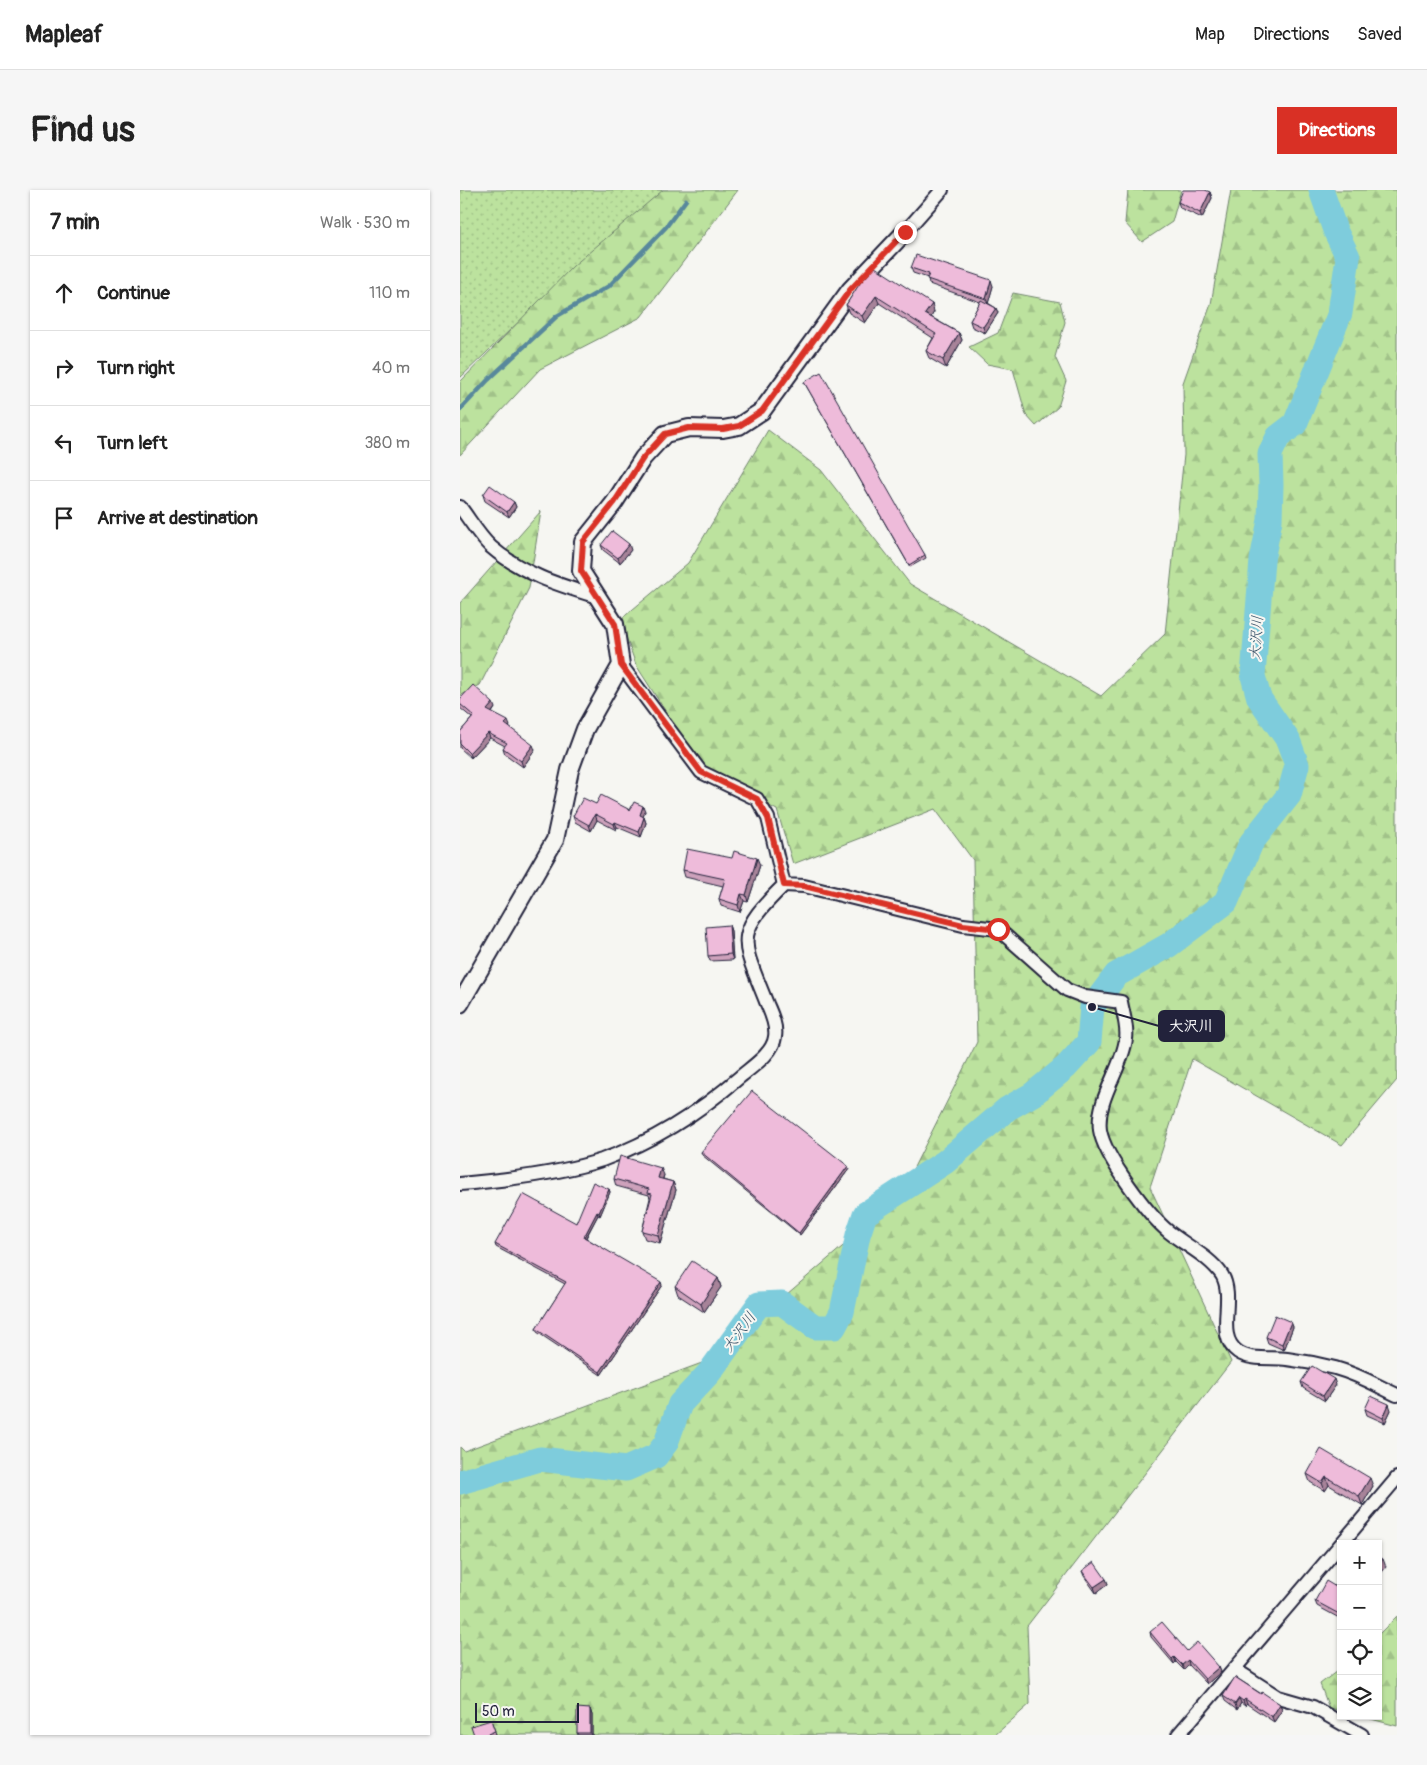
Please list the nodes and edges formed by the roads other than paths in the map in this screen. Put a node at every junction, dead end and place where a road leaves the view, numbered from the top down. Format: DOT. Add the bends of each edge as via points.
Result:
graph roads {
  1 [pos="942,190"];
  2 [pos="905,232"];
  3 [pos="460,507"];
  4 [pos="598,598"];
  5 [pos="621,665"];
  6 [pos="784,885"];
  7 [pos="460,1004"];
  8 [pos="460,1184"];
  9 [pos="1397,1395"];
  10 [pos="1397,1478"];
  11 [pos="1344,1540"];
  12 [pos="1337,1549"];
  13 [pos="1236,1670"];
  14 [pos="1178,1735"];
  15 [pos="1362,1735"];
  1 -- 2 [label="street"];
  2 -- 4 [label="street" via="850,290 762,411 739,426 689,428 665,434 643,458 614,503 583,542 581,571"];
  3 -- 4 [label="street" via="490,546 518,567"];
  4 -- 5 [label="street" via="615,624"];
  5 -- 6 [label="street" via="701,772 757,799 768,818"];
  5 -- 7 [label="street" via="585,728 570,770 555,840"];
  6 -- 8 [label="street" via="759,909 747,932 746,949 773,1018 776,1037 765,1055 720,1095 645,1142 601,1160 511,1180"];
  6 -- 9 [label="street" via="804,886 963,925 998,929 1067,990 1121,1002 1126,1038 1103,1104 1102,1136 1107,1150 1148,1211 1221,1273 1229,1302 1226,1327 1229,1342 1239,1353 1304,1361 1360,1375"];
  10 -- 11 [label="street"];
  12 -- 13 [label="street"];
  13 -- 14 [label="street"];
  13 -- 15 [label="street" via="1278,1697 1313,1707"];
}
